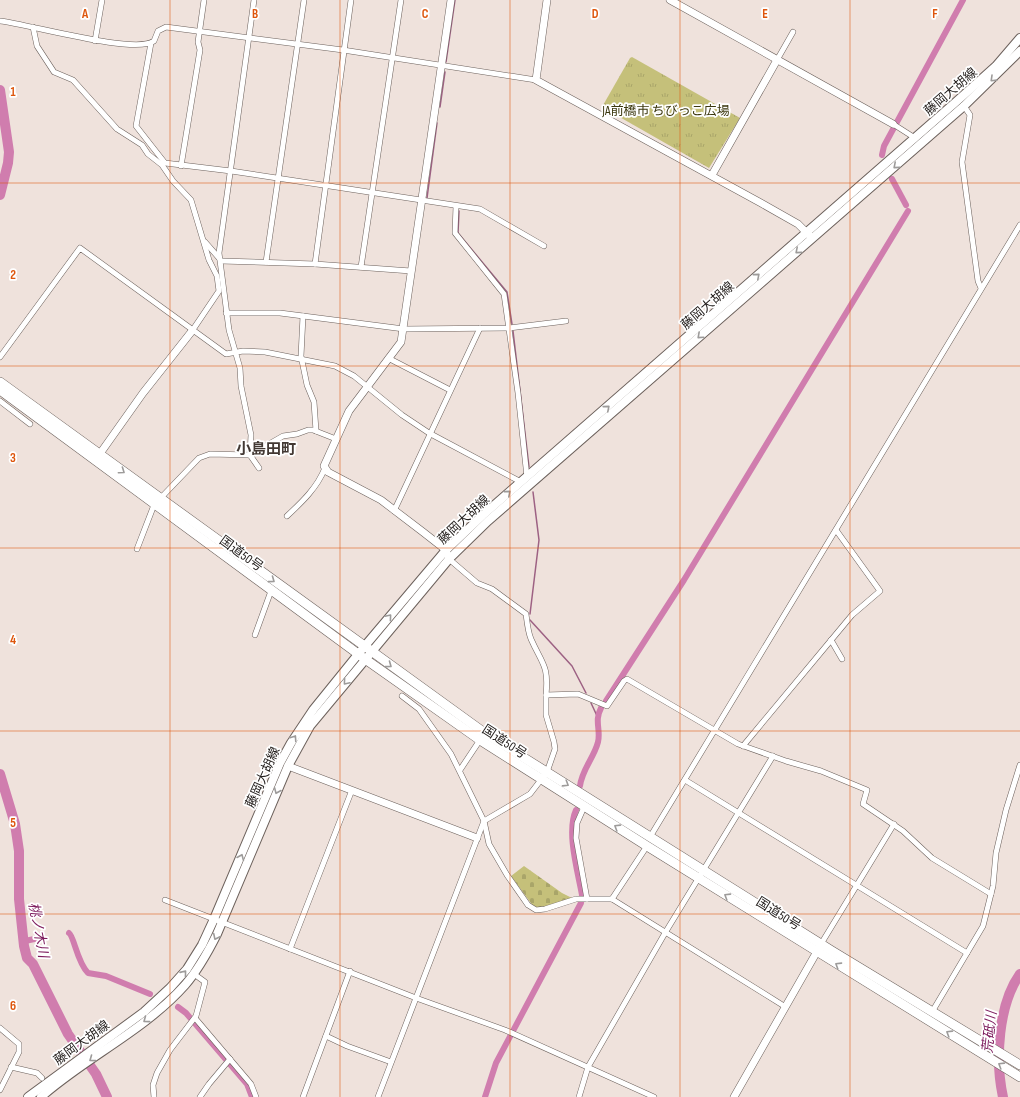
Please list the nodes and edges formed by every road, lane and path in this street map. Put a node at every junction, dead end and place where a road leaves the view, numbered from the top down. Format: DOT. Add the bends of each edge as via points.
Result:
graph roads {
  1 [pos="102,0"];
  2 [pos="204,0"];
  3 [pos="254,0"];
  4 [pos="304,0"];
  5 [pos="351,0"];
  6 [pos="401,0"];
  7 [pos="451,0"];
  8 [pos="547,0"];
  9 [pos="670,0"];
  10 [pos="1,21"];
  11 [pos="33,27"];
  12 [pos="200,30"];
  13 [pos="793,32"];
  14 [pos="249,38"];
  15 [pos="1020,38"];
  16 [pos="94,41"];
  17 [pos="151,43"];
  18 [pos="297,44"];
  19 [pos="343,50"];
  20 [pos="1020,52"];
  21 [pos="393,57"];
  22 [pos="777,60"];
  23 [pos="441,65"];
  24 [pos="536,80"];
  25 [pos="964,106"];
  26 [pos="895,125"];
  27 [pos="915,138"];
  28 [pos="164,164"];
  29 [pos="181,166"];
  30 [pos="231,171"];
  31 [pos="712,175"];
  32 [pos="278,178"];
  33 [pos="325,186"];
  34 [pos="373,193"];
  35 [pos="421,201"];
  36 [pos="456,206"];
  37 [pos="1020,225"];
  38 [pos="810,236"];
  39 [pos="203,240"];
  40 [pos="544,246"];
  41 [pos="221,261"];
  42 [pos="266,262"];
  43 [pos="315,264"];
  44 [pos="361,267"];
  45 [pos="411,271"];
  46 [pos="981,288"];
  47 [pos="226,313"];
  48 [pos="303,316"];
  49 [pos="566,321"];
  50 [pos="480,328"];
  51 [pos="509,328"];
  52 [pos="404,329"];
  53 [pos="192,331"];
  54 [pos="236,353"];
  55 [pos="0,357"];
  56 [pos="388,358"];
  57 [pos="303,359"];
  58 [pos="0,382"];
  59 [pos="367,386"];
  60 [pos="0,390"];
  61 [pos="450,390"];
  62 [pos="0,402"];
  63 [pos="30,424"];
  64 [pos="316,431"];
  65 [pos="429,433"];
  66 [pos="336,439"];
  67 [pos="99,455"];
  68 [pos="250,455"];
  69 [pos="259,468"];
  70 [pos="325,468"];
  71 [pos="524,480"];
  72 [pos="157,501"];
  73 [pos="394,511"];
  74 [pos="287,516"];
  75 [pos="836,530"];
  76 [pos="137,549"];
  77 [pos="446,550"];
  78 [pos="449,559"];
  79 [pos="271,591"];
  80 [pos="255,635"];
  81 [pos="831,640"];
  82 [pos="367,649"];
  83 [pos="361,657"];
  84 [pos="842,659"];
  85 [pos="546,695"];
  86 [pos="402,696"];
  87 [pos="715,732"];
  88 [pos="480,740"];
  89 [pos="743,746"];
  90 [pos="773,756"];
  91 [pos="1020,765"];
  92 [pos="288,766"];
  93 [pos="460,770"];
  94 [pos="544,776"];
  95 [pos="684,780"];
  96 [pos="352,790"];
  97 [pos="584,807"];
  98 [pos="738,813"];
  99 [pos="484,821"];
  100 [pos="894,824"];
  101 [pos="650,837"];
  102 [pos="477,838"];
  103 [pos="647,846"];
  104 [pos="701,874"];
  105 [pos="855,885"];
  106 [pos="991,894"];
  107 [pos="587,899"];
  108 [pos="612,899"];
  109 [pos="164,900"];
  110 [pos="218,921"];
  111 [pos="666,933"];
  112 [pos="819,948"];
  113 [pos="290,949"];
  114 [pos="967,953"];
  115 [pos="350,971"];
  116 [pos="194,974"];
  117 [pos="416,998"];
  118 [pos="784,1006"];
  119 [pos="932,1012"];
  120 [pos="194,1018"];
  121 [pos="0,1028"];
  122 [pos="120,1034"];
  123 [pos="326,1036"];
  124 [pos="228,1061"];
  125 [pos="391,1062"];
  126 [pos="1020,1066"];
  127 [pos="11,1067"];
  128 [pos="588,1067"];
  129 [pos="61,1076"];
  130 [pos="1020,1077"];
  131 [pos="42,1078"];
  132 [pos="0,1090"];
  133 [pos="28,1097"];
  134 [pos="40,1097"];
  135 [pos="154,1097"];
  136 [pos="200,1097"];
  137 [pos="256,1097"];
  138 [pos="303,1097"];
  139 [pos="378,1097"];
  140 [pos="579,1097"];
  141 [pos="654,1097"];
  142 [pos="734,1097"];
  1 -- 16 [label="street"];
  2 -- 12 [label="street"];
  3 -- 14 [label="street"];
  4 -- 18 [label="street"];
  5 -- 19 [label="street"];
  6 -- 21 [label="street"];
  7 -- 23 [label="street"];
  8 -- 24 [label="street"];
  9 -- 22 [label="street"];
  10 -- 11 [label="street"];
  11 -- 16 [label="street"];
  11 -- 28 [label="street" via="37,46 54,72 73,80 117,129"];
  12 -- 14 [label="street"];
  12 -- 17 [label="street" via="166,26 158,31"];
  12 -- 29 [label="street" via="200,50"];
  13 -- 22 [label="street"];
  14 -- 18 [label="street"];
  14 -- 30 [label="street"];
  15 -- 27 [label="main road, 藤岡大胡線" via="1005,57"];
  16 -- 17 [label="street" via="142,45"];
  17 -- 28 [label="street" via="136,126"];
  18 -- 19 [label="street"];
  18 -- 32 [label="street"];
  19 -- 21 [label="street"];
  19 -- 33 [label="street"];
  20 -- 25 [label="main road, 藤岡大胡線, one-way"];
  21 -- 23 [label="street"];
  21 -- 34 [label="street"];
  22 -- 26 [label="street"];
  22 -- 31 [label="street"];
  23 -- 24 [label="street"];
  23 -- 35 [label="street"];
  24 -- 31 [label="street"];
  25 -- 38 [label="main road, 藤岡大胡線, one-way"];
  25 -- 46 [label="street" via="970,115 962,162"];
  26 -- 27 [label="street"];
  27 -- 38 [label="main road, 藤岡大胡線"];
  28 -- 29 [label="street"];
  28 -- 39 [label="street" via="173,181 191,200"];
  29 -- 30 [label="street"];
  30 -- 32 [label="street"];
  30 -- 41 [label="street" via="219,253"];
  31 -- 38 [label="street" via="798,224"];
  32 -- 33 [label="street"];
  32 -- 42 [label="street"];
  33 -- 34 [label="street"];
  33 -- 43 [label="street"];
  34 -- 35 [label="street"];
  34 -- 44 [label="street"];
  35 -- 36 [label="street"];
  35 -- 45 [label="street"];
  36 -- 40 [label="street" via="480,209"];
  36 -- 51 [label="street" via="455,233 504,294"];
  37 -- 46 [label="street"];
  71 -- 38 [label="main road, 藤岡大胡線, one-way"];
  38 -- 78 [label="main road, 藤岡大胡線, one-way" via="488,521"];
  39 -- 41 [label="street"];
  39 -- 53 [label="street" via="209,260 218,276 219,291"];
  41 -- 42 [label="street"];
  41 -- 47 [label="street"];
  42 -- 43 [label="street"];
  43 -- 44 [label="street"];
  44 -- 45 [label="street"];
  45 -- 52 [label="street"];
  46 -- 75 [label="street"];
  47 -- 48 [label="street" via="280,313"];
  47 -- 54 [label="street"];
  48 -- 52 [label="street"];
  48 -- 57 [label="street"];
  49 -- 51 [label="street"];
  50 -- 51 [label="street"];
  50 -- 52 [label="street"];
  50 -- 61 [label="street"];
  51 -- 71 [label="street" via="518,393"];
  52 -- 56 [label="street" via="401,342"];
  53 -- 54 [label="street" via="226,354"];
  53 -- 55 [label="street" via="80,248"];
  53 -- 67 [label="street"];
  54 -- 57 [label="street" via="265,352"];
  54 -- 68 [label="street" via="251,434"];
  56 -- 59 [label="street"];
  56 -- 61 [label="street"];
  57 -- 59 [label="street" via="335,366"];
  57 -- 64 [label="street" via="307,385 314,402"];
  58 -- 67 [label="highway, 国道50号"];
  59 -- 65 [label="street" via="397,412"];
  59 -- 66 [label="street" via="349,411"];
  60 -- 72 [label="highway, 国道50号"];
  61 -- 65 [label="street"];
  62 -- 63 [label="street"];
  64 -- 66 [label="street"];
  64 -- 68 [label="street" via="308,430 283,436"];
  65 -- 71 [label="street"];
  65 -- 73 [label="street"];
  66 -- 70 [label="street"];
  67 -- 72 [label="highway, 国道50号, one-way"];
  68 -- 69 [label="street"];
  68 -- 72 [label="street" via="210,454 199,458"];
  70 -- 73 [label="street" via="381,500"];
  70 -- 74 [label="street" via="322,477 307,498"];
  77 -- 71 [label="main road, 藤岡大胡線, one-way"];
  72 -- 76 [label="street"];
  72 -- 79 [label="highway, 国道50号"];
  72 -- 82 [label="highway, 国道50号, one-way"];
  73 -- 77 [label="street"];
  75 -- 81 [label="street" via="880,591 852,615"];
  75 -- 87 [label="street"];
  77 -- 78 [label="street"];
  82 -- 77 [label="main road, 藤岡大胡線, one-way"];
  78 -- 82 [label="main road, 藤岡大胡線"];
  78 -- 85 [label="street" via="477,582 492,589 526,614 530,637 546,667"];
  79 -- 80 [label="street"];
  79 -- 83 [label="highway, 国道50号"];
  81 -- 84 [label="street"];
  81 -- 89 [label="street"];
  82 -- 83 [label="main road, 藤岡大胡線"];
  82 -- 94 [label="highway, 国道50号, one-way"];
  83 -- 88 [label="highway, 国道50号"];
  83 -- 92 [label="main road, 藤岡大胡線, one-way" via="310,726"];
  110 -- 83 [label="main road, 藤岡大胡線, one-way" via="284,756 313,710"];
  85 -- 87 [label="street" via="578,694 608,706 627,679"];
  85 -- 94 [label="street" via="546,715 555,749"];
  86 -- 93 [label="street" via="420,709"];
  87 -- 89 [label="street"];
  87 -- 95 [label="street"];
  88 -- 93 [label="street"];
  88 -- 94 [label="highway, 国道50号"];
  89 -- 90 [label="street"];
  90 -- 98 [label="street"];
  90 -- 100 [label="street" via="821,771 867,790 863,804"];
  91 -- 106 [label="street" via="996,853"];
  92 -- 96 [label="street"];
  92 -- 110 [label="main road, 藤岡大胡線, one-way"];
  93 -- 99 [label="street"];
  94 -- 97 [label="highway, 国道50号"];
  94 -- 99 [label="street" via="530,794"];
  94 -- 101 [label="highway, 国道50号, one-way"];
  95 -- 98 [label="street"];
  95 -- 101 [label="street"];
  96 -- 102 [label="street"];
  96 -- 113 [label="street"];
  103 -- 97 [label="highway, 国道50号, one-way"];
  97 -- 107 [label="street" via="577,823 576,838"];
  98 -- 104 [label="street"];
  98 -- 105 [label="street"];
  99 -- 102 [label="street"];
  99 -- 107 [label="street" via="489,844 528,905 536,910 576,899"];
  100 -- 105 [label="street"];
  100 -- 106 [label="street" via="932,858"];
  101 -- 104 [label="highway, 国道50号"];
  102 -- 117 [label="street"];
  103 -- 104 [label="highway, 国道50号"];
  103 -- 108 [label="street"];
  104 -- 111 [label="street"];
  104 -- 112 [label="highway, 国道50号"];
  105 -- 112 [label="street"];
  105 -- 114 [label="street"];
  106 -- 114 [label="street" via="982,928"];
  107 -- 108 [label="street"];
  108 -- 111 [label="street"];
  109 -- 110 [label="street"];
  110 -- 113 [label="street"];
  110 -- 116 [label="main road, 藤岡大胡線, one-way" via="210,949"];
  122 -- 110 [label="main road, 藤岡大胡線, one-way" via="176,982"];
  111 -- 118 [label="street"];
  111 -- 128 [label="street"];
  112 -- 118 [label="street"];
  112 -- 119 [label="highway, 国道50号"];
  130 -- 112 [label="highway, 国道50号, one-way"];
  113 -- 115 [label="street"];
  114 -- 119 [label="street"];
  115 -- 117 [label="street"];
  115 -- 123 [label="street"];
  116 -- 120 [label="street" via="205,982 198,1012"];
  116 -- 122 [label="main road, 藤岡大胡線, one-way" via="164,1005"];
  117 -- 125 [label="street"];
  117 -- 128 [label="street" via="504,1030"];
  118 -- 142 [label="street"];
  119 -- 126 [label="highway, 国道50号"];
  120 -- 124 [label="street"];
  120 -- 135 [label="street" via="170,1050 157,1073 153,1085"];
  121 -- 127 [label="street" via="19,1044 19,1052"];
  122 -- 129 [label="main road, 藤岡大胡線"];
  123 -- 125 [label="street"];
  123 -- 138 [label="street"];
  124 -- 136 [label="street"];
  124 -- 137 [label="street" via="251,1084"];
  125 -- 139 [label="street"];
  127 -- 131 [label="street" via="37,1073"];
  127 -- 132 [label="street"];
  128 -- 140 [label="street"];
  128 -- 141 [label="street"];
  129 -- 133 [label="main road, 藤岡大胡線"];
  129 -- 134 [label="main road, 藤岡大胡線"];
}
